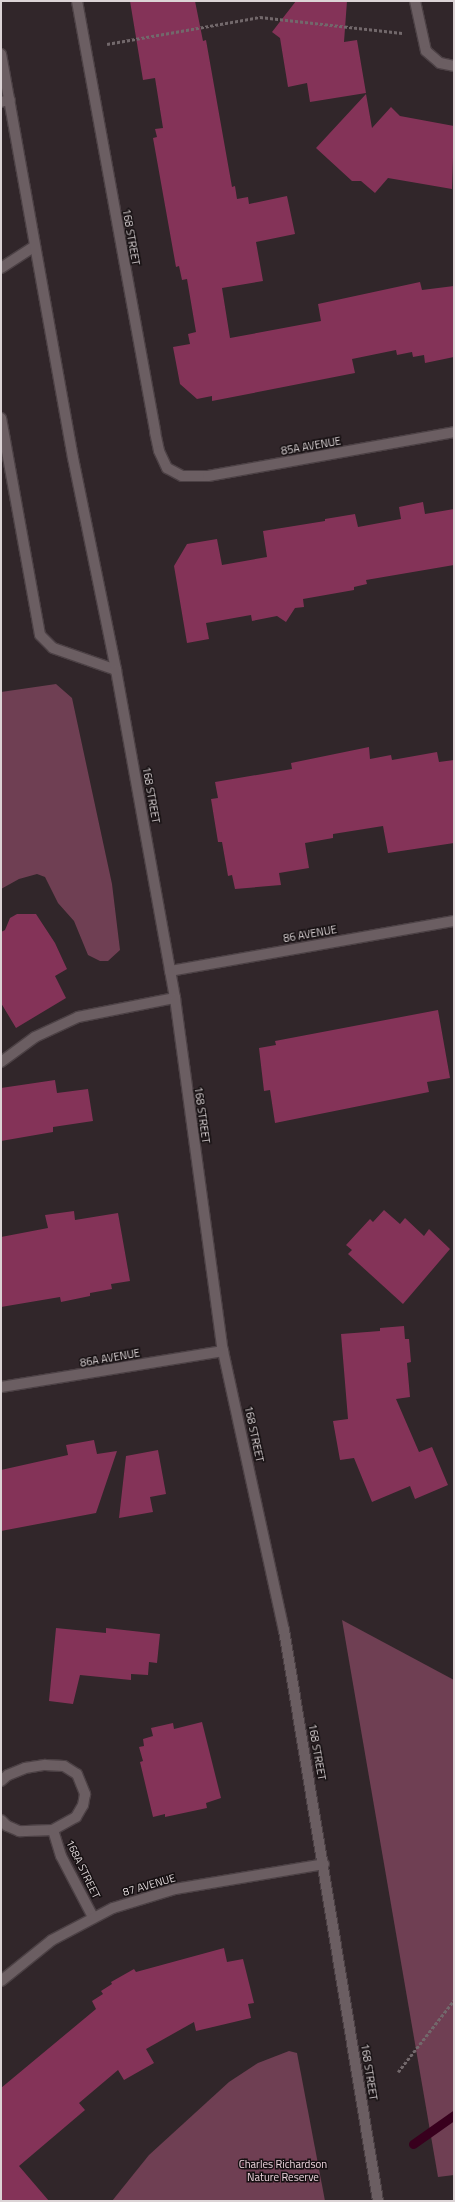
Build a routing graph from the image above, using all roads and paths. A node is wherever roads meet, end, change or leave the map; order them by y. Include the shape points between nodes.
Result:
1 (77, 1) edge
2 (415, 1) edge
3 (402, 33) dead end
4 (106, 44) dead end
5 (1, 54) edge
6 (454, 66) edge
7 (5, 101) edge
8 (35, 246) junction
9 (1, 268) edge
10 (1, 418) edge
11 (454, 432) edge
12 (172, 472) joint
13 (116, 670) junction
14 (454, 921) edge
15 (170, 971) junction
16 (175, 998) junction
17 (1, 1062) edge
18 (223, 1351) junction
19 (1, 1387) edge
20 (1, 1781) edge
21 (1, 1820) edge
22 (53, 1830) junction
23 (324, 1864) junction
24 (93, 1917) junction
25 (1, 1981) edge
26 (454, 2000) edge
27 (398, 2072) dead end
28 (378, 2201) edge

1 - 12 street, 168 STREET via 156,438 162,457
2 - 6 street via 426,51 440,63
3 - 4 path via 260,17
5 - 7 street, 168 STREET
7 - 8 street, 168 STREET
8 - 9 street
8 - 13 street, 168 STREET via 74,465
10 - 13 street via 40,635 53,648
11 - 12 street, 85A AVENUE via 208,476 186,477
13 - 15 street, 168 STREET
14 - 15 street, 86 AVENUE
15 - 16 street, 168 STREET
16 - 17 street via 78,1017 35,1037
16 - 18 street, 168 STREET
18 - 19 street, 86A AVENUE
18 - 23 street, 168 STREET via 284,1630
20 - 22 street, 168A STREET via 16,1770 35,1766 59,1765 73,1771 85,1789 83,1805 73,1820
21 - 22 street, 168A STREET via 19,1831
22 - 24 street, 168A STREET via 61,1856
23 - 24 street, 87 AVENUE via 175,1889 113,1908
23 - 28 street, 168 STREET
24 - 25 street, 87 AVENUE via 36,1951
26 - 27 path

